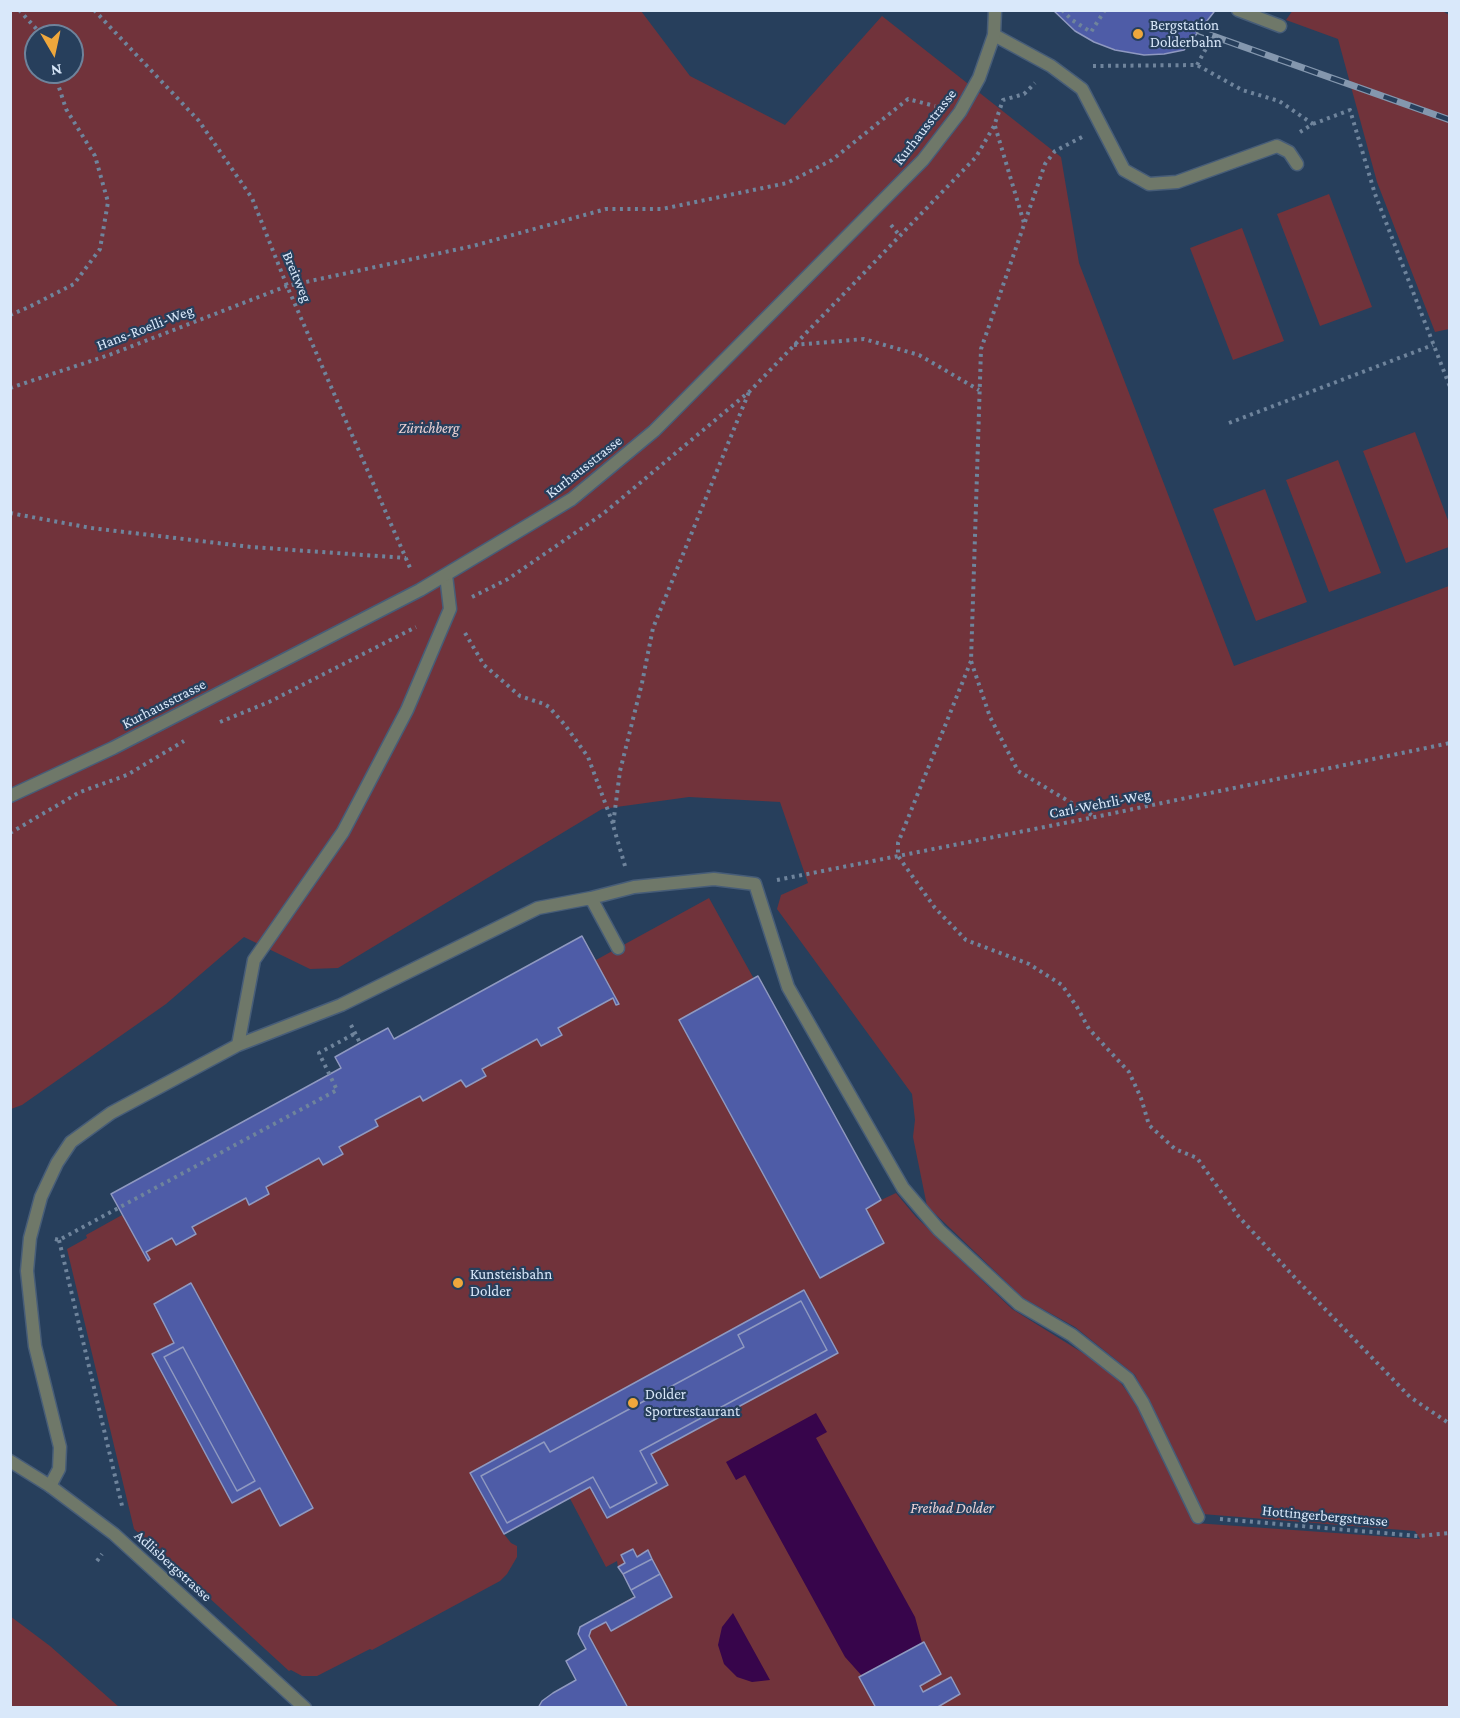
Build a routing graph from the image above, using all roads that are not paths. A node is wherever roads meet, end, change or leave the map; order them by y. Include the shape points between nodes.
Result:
1 (995, 10) edge
2 (1238, 10) edge
3 (1280, 26) dead end
4 (994, 34) junction
5 (1297, 164) dead end
6 (446, 575) junction
7 (10, 796) edge
8 (591, 898) junction
9 (618, 948) dead end
10 (238, 1045) junction
11 (10, 1461) edge
12 (50, 1486) junction
13 (1198, 1517) road end
14 (305, 1707) edge

1 - 4 street, Kurhausstrasse
2 - 3 street
4 - 5 street via 1051,66 1082,89 1124,170 1149,184 1178,182 1277,146 1289,152
4 - 6 street, Kurhausstrasse via 979,78 960,112 923,160 654,431 572,499
6 - 7 street, Kurhausstrasse via 113,748
6 - 10 street via 450,609 407,710 343,832 255,960
8 - 9 street
8 - 10 street via 538,908 341,1005
8 - 13 street via 634,887 714,879 755,884 788,987 903,1188 939,1230 1019,1304 1072,1335 1128,1379
10 - 12 street via 111,1113 71,1142 41,1197 30,1238 27,1271 35,1346 60,1447 59,1468
11 - 12 street, Adlisbergstrasse
12 - 14 street, Adlisbergstrasse via 114,1534

